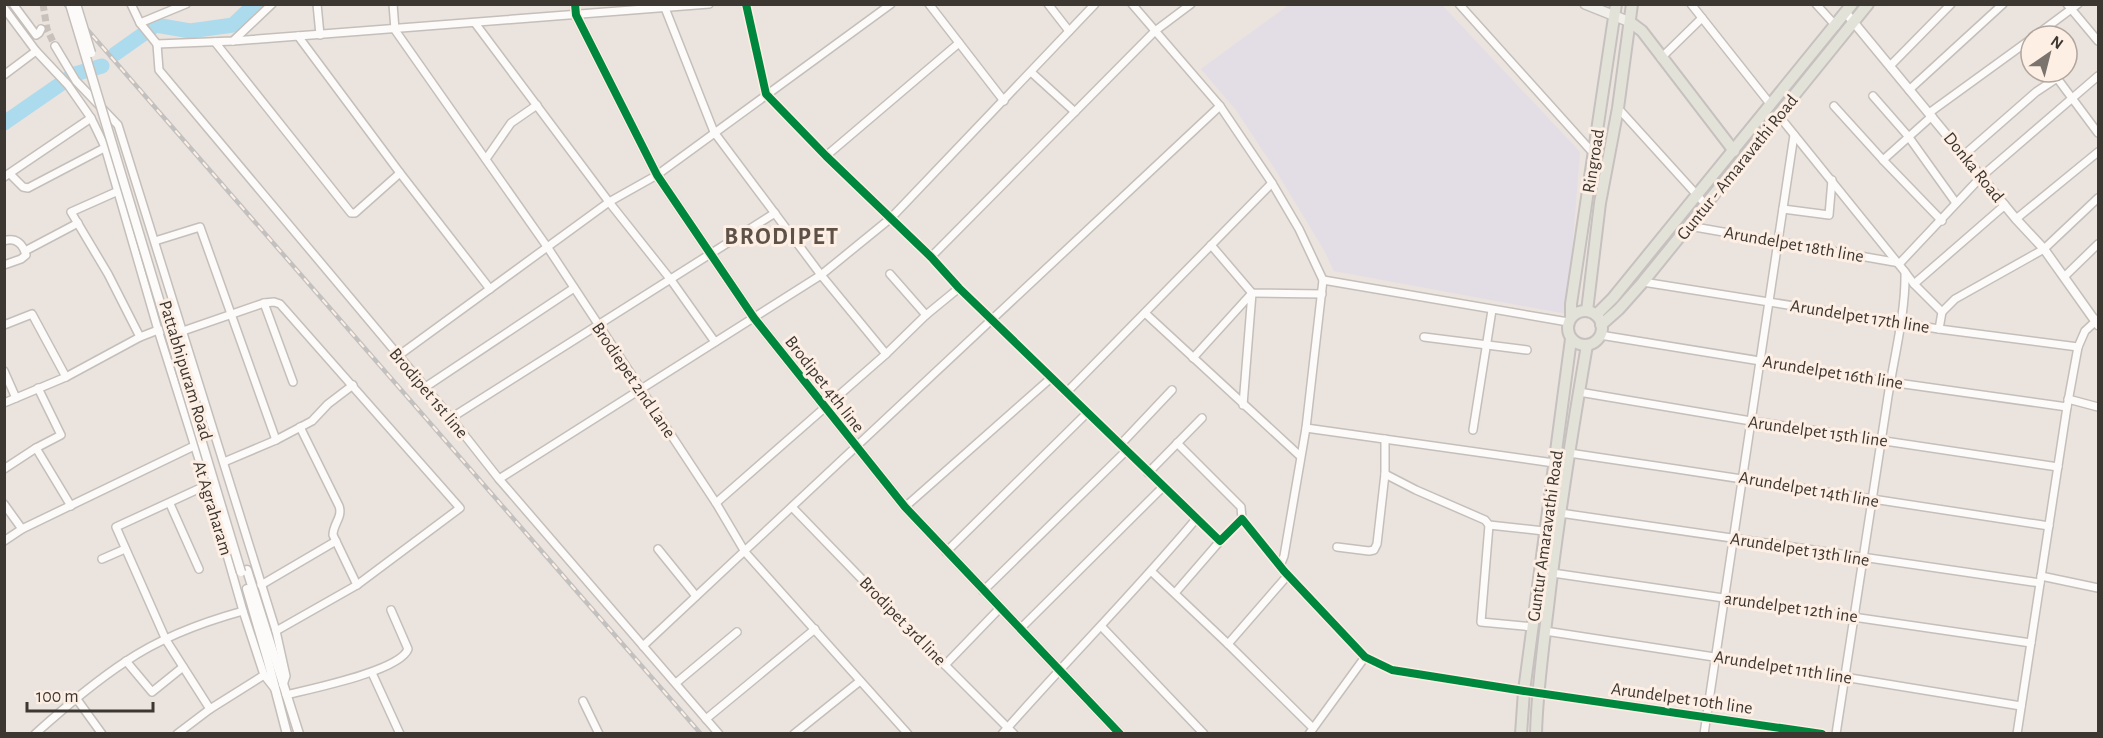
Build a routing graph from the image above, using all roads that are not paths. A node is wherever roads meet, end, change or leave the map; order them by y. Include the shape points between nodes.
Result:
1 (13, 4) edge
2 (70, 4) edge
3 (76, 4) edge
4 (131, 4) edge
5 (186, 4) edge
6 (272, 4) edge
7 (317, 4) edge
8 (393, 4) edge
9 (575, 4) edge
10 (709, 4) edge
11 (746, 4) edge
12 (891, 4) edge
13 (929, 4) edge
14 (1048, 4) edge
15 (1095, 4) edge
16 (1132, 4) edge
17 (1191, 4) edge
18 (1459, 4) edge
19 (1585, 4) edge
20 (1632, 4) edge
21 (1691, 4) edge
22 (1816, 4) edge
23 (1868, 4) edge
24 (1951, 4) edge
25 (2003, 4) edge
26 (2078, 4) edge
27 (2069, 7) edge
28 (665, 8) junction
29 (1849, 9) edge
30 (1616, 10) edge
31 (6, 13) edge
32 (576, 15) junction
33 (1702, 18) junction
34 (1630, 22) junction
35 (1854, 22) junction
36 (475, 23) junction
37 (2049, 24) edge
38 (142, 26) junction
39 (1836, 26) junction
40 (41, 29) dead end
41 (395, 30) junction
42 (1069, 31) junction
43 (1155, 31) junction
44 (320, 35) junction
45 (298, 36) junction
46 (233, 41) junction
47 (2098, 41) edge
48 (215, 42) junction
49 (959, 43) junction
50 (157, 44) junction
51 (56, 46) tunnel mouth
52 (2019, 48) edge
53 (36, 51) junction
54 (1661, 58) junction
55 (1890, 66) junction
56 (1031, 72) junction
57 (4, 75) edge
58 (2098, 76) edge
59 (1909, 90) junction
60 (766, 94) junction
61 (1873, 96) dead end
62 (2073, 98) junction
63 (1004, 101) junction
64 (537, 105) junction
65 (1771, 105) junction
66 (1220, 106) junction
67 (1834, 106) dead end
68 (1618, 108) junction
69 (1075, 112) junction
70 (1930, 114) junction
71 (1779, 116) junction
72 (91, 118) junction
73 (714, 132) junction
74 (2098, 133) edge
75 (1794, 135) junction
76 (1908, 136) junction
77 (123, 140) junction
78 (105, 147) junction
79 (1734, 151) junction
80 (2098, 152) edge
81 (1594, 154) junction
82 (1964, 155) junction
83 (826, 156) junction
84 (486, 159) junction
85 (1883, 160) junction
86 (400, 173) junction
87 (7, 175) edge
88 (657, 175) junction
89 (1982, 176) junction
90 (1832, 180) junction
91 (1272, 183) junction
92 (117, 192) junction
93 (1696, 196) junction
94 (2098, 198) edge
95 (609, 202) junction
96 (1956, 203) junction
97 (1706, 205) junction
98 (2005, 205) junction
99 (1783, 209) junction
100 (775, 213) junction
101 (891, 218) junction
102 (2016, 219) junction
103 (1941, 220) junction
104 (78, 223) junction
105 (1689, 226) junction
106 (4, 241) edge
107 (155, 241) junction
108 (1778, 242) junction
109 (2098, 244) edge
110 (1212, 245) junction
111 (548, 248) junction
112 (2044, 249) junction
113 (25, 250) junction
114 (711, 254) junction
115 (931, 257) junction
116 (1900, 263) junction
117 (4, 265) edge
118 (1905, 272) junction
119 (891, 274) dead end
120 (821, 275) junction
121 (2064, 277) junction
122 (671, 280) junction
123 (1323, 280) junction
124 (1643, 282) junction
125 (1914, 284) junction
126 (574, 288) junction
127 (959, 288) junction
128 (489, 290) junction
129 (1252, 293) junction
130 (1322, 294) junction
131 (1770, 301) junction
132 (264, 303) junction
133 (1492, 310) junction
134 (1942, 312) junction
135 (1145, 314) junction
136 (232, 315) junction
137 (926, 315) junction
138 (754, 318) junction
139 (992, 320) junction
140 (1570, 320) junction
141 (1596, 322) junction
142 (2098, 322) edge
143 (1900, 323) junction
144 (4, 325) edge
145 (597, 326) junction
146 (1939, 329) junction
147 (158, 330) junction
148 (183, 331) junction
149 (140, 337) junction
150 (1424, 337) dead end
151 (1571, 339) junction
152 (715, 342) junction
153 (1486, 344) junction
154 (1587, 345) junction
155 (2078, 347) junction
156 (1527, 350) dead end
157 (885, 354) junction
158 (399, 356) junction
159 (1193, 358) junction
160 (1761, 361) junction
161 (4, 371) edge
162 (66, 377) junction
163 (1051, 378) junction
164 (293, 382) dead end
165 (1890, 382) junction
166 (353, 386) junction
167 (38, 388) junction
168 (424, 388) junction
169 (640, 388) junction
170 (1172, 390) dead end
171 (1066, 393) junction
172 (1579, 393) junction
173 (16, 398) junction
174 (4, 403) edge
175 (2067, 403) junction
176 (1243, 405) junction
177 (2098, 407) edge
178 (825, 408) junction
179 (1087, 413) junction
180 (451, 418) junction
181 (1202, 418) dead end
182 (1751, 421) junction
183 (300, 427) junction
184 (1306, 428) junction
185 (1473, 430) dead end
186 (1385, 439) junction
187 (276, 440) junction
188 (1882, 440) junction
189 (1177, 443) junction
190 (1120, 444) junction
191 (195, 446) junction
192 (856, 447) junction
193 (36, 448) junction
194 (1127, 450) junction
195 (1569, 453) junction
196 (1300, 456) junction
197 (224, 462) junction
198 (1554, 464) junction
199 (2058, 467) junction
200 (4, 469) edge
201 (1148, 473) junction
202 (1385, 474) junction
203 (1743, 478) junction
204 (499, 479) junction
205 (207, 486) junction
206 (1163, 487) junction
207 (1874, 501) junction
208 (716, 503) junction
209 (4, 504) edge
210 (170, 504) junction
211 (70, 506) junction
212 (792, 507) junction
213 (905, 507) junction
214 (1560, 513) junction
215 (1196, 519) junction
216 (1242, 519) junction
217 (1489, 525) junction
218 (2049, 526) junction
219 (22, 529) junction
220 (1544, 531) junction
221 (1734, 539) junction
222 (336, 541) junction
223 (1220, 541) junction
224 (4, 542) edge
225 (1337, 547) dead end
226 (125, 549) junction
227 (658, 549) dead end
228 (745, 552) junction
229 (946, 552) junction
230 (1864, 558) junction
231 (102, 559) dead end
232 (1280, 566) junction
233 (199, 569) dead end
234 (244, 571) junction
235 (1539, 571) junction
236 (1552, 571) junction
237 (1152, 572) junction
238 (1288, 575) junction
239 (2040, 579) junction
240 (261, 585) junction
241 (357, 585) junction
242 (2098, 588) edge
243 (983, 591) junction
244 (1175, 593) junction
245 (696, 596) junction
246 (1725, 597) junction
247 (1000, 608) junction
248 (391, 610) dead end
249 (243, 611) junction
250 (1856, 616) junction
251 (1102, 627) junction
252 (1533, 627) junction
253 (814, 629) junction
254 (1020, 629) junction
255 (1545, 631) junction
256 (276, 632) junction
257 (737, 632) dead end
258 (166, 640) junction
259 (2031, 643) junction
260 (1228, 644) junction
261 (643, 646) junction
262 (1365, 657) junction
263 (1716, 657) junction
264 (126, 661) junction
265 (945, 665) junction
266 (183, 667) junction
267 (1059, 669) junction
268 (372, 673) junction
269 (264, 675) junction
270 (1845, 676) junction
271 (860, 681) junction
272 (675, 683) junction
273 (279, 687) junction
274 (1524, 691) junction
275 (1537, 693) junction
276 (286, 695) junction
277 (76, 698) junction
278 (583, 701) dead end
279 (2021, 706) junction
280 (210, 709) junction
281 (1707, 716) junction
282 (706, 719) junction
283 (1008, 727) junction
284 (1311, 731) edge
285 (35, 734) edge
286 (102, 734) edge
287 (177, 734) edge
288 (287, 734) edge
289 (299, 734) edge
290 (400, 734) edge
291 (599, 734) edge
292 (719, 734) edge
293 (794, 734) edge
294 (908, 734) edge
295 (1002, 734) edge
296 (1014, 734) edge
297 (1120, 734) edge
298 (1204, 734) edge
299 (1521, 734) edge
300 (1536, 734) edge
301 (1704, 734) edge
302 (1822, 734) edge
303 (1836, 734) edge
304 (2017, 734) edge

1 - 40 street via 36,35
2 - 234 street, Pattabhipuram Road, bridge
3 - 234 street, Pattabhipuram Road, bridge
4 - 38 street
5 - 38 street
6 - 46 street
7 - 44 street
8 - 41 street
9 - 32 street, Brodipet 4th line
10 - 28 street
11 - 60 street
12 - 60 street
13 - 49 street
14 - 42 street
15 - 42 street
16 - 43 street
17 - 43 street
18 - 81 street
19 - 30 main road
20 - 34 main road, Ringroad
21 - 33 street
22 - 39 street
23 - 35 main road, Guntur - Amaravathi Road
24 - 55 street
25 - 59 street
26 - 27 street
27 - 37 street
27 - 47 street
28 - 32 street
28 - 73 street
29 - 35 street, Donka Road
29 - 39 main road, Guntur - Amaravathi Road
30 - 34 main road
30 - 81 main road, Ringroad
31 - 53 street
32 - 36 street
32 - 88 street, Brodipet 4th line
33 - 54 street
33 - 65 street
34 - 54 main road
34 - 68 main road, Ringroad
35 - 55 street, Donka Road
35 - 71 main road, Guntur - Amaravathi Road
36 - 41 street
36 - 64 street
38 - 50 street
39 - 65 main road, Guntur - Amaravathi Road
41 - 44 street
41 - 84 street, Brodiepet 2nd Lane
42 - 56 street
43 - 66 street
43 - 69 street
44 - 45 street
45 - 46 street
45 - 86 street
46 - 48 street
48 - 50 street
48 - 86 street via 351,213
49 - 63 street
49 - 83 street
50 - 158 street, Brodipet 1st line via 159,70
51 - 77 street via 76,81 118,125
52 - 70 street
53 - 57 street
53 - 72 street, At Agraharam via 68,85
54 - 79 main road
55 - 59 street, Donka Road
56 - 63 street
56 - 69 street
58 - 62 street
59 - 70 street, Donka Road
60 - 73 street
60 - 83 street
61 - 76 street
62 - 74 street
62 - 82 street via 2059,78 2052,80
62 - 89 street
63 - 101 street
64 - 84 street via 511,123
64 - 95 street
65 - 79 main road, Guntur - Amaravathi Road
66 - 91 street
66 - 139 street
67 - 85 street
68 - 93 street
68 - 141 main road, Ringroad via 1600,203
69 - 115 street
70 - 76 street
70 - 82 street, Donka Road
71 - 75 street
71 - 97 main road, Guntur - Amaravathi Road
72 - 78 street, At Agraharam
72 - 87 street
73 - 88 street
73 - 100 street
75 - 90 street
75 - 99 street
76 - 85 street
76 - 96 street
77 - 78 street
77 - 107 street
78 - 87 street via 28,188
78 - 92 street, At Agraharam
79 - 93 main road, Guntur - Amaravathi Road
80 - 102 street
81 - 140 main road, Ringroad
82 - 89 street, Donka Road
83 - 101 street
84 - 111 street, Brodiepet 2nd Lane
85 - 103 street
86 - 128 street
88 - 95 street
88 - 114 street, Brodipet 4th line
89 - 96 street
89 - 98 street, Donka Road
90 - 99 street via 1829,215
90 - 116 street
91 - 110 street
91 - 123 street
92 - 104 street via 71,212
92 - 147 street, At Agraharam
93 - 97 street
93 - 141 main road, Guntur - Amaravathi Road
94 - 112 street
95 - 111 street
95 - 122 street
96 - 103 street
97 - 105 main road, Guntur - Amaravathi Road
98 - 102 street, Donka Road
98 - 125 street
99 - 108 street
100 - 114 street
100 - 120 street
101 - 115 street
101 - 120 street
102 - 112 street, Donka Road
103 - 116 street
104 - 113 street
104 - 149 street
105 - 108 street, Arundelpet 18th line
105 - 124 main road, Guntur - Amaravathi Road
106 - 113 street via 15,239
107 - 136 street via 200,227
107 - 148 street
108 - 116 street, Arundelpet 18th line
108 - 131 street
109 - 121 street
110 - 129 street
110 - 135 street
111 - 126 street, Brodiepet 2nd Lane
111 - 128 street
112 - 121 street, Donka Road
112 - 134 street via 1955,299
113 - 117 street via 24,257
114 - 122 street
114 - 138 street, Brodipet 4th line
115 - 127 street
116 - 118 street
118 - 125 street
118 - 143 street via 1906,295
119 - 137 street
120 - 138 street
120 - 157 street
121 - 142 street, Donka Road
122 - 145 street
122 - 152 street
123 - 130 street
123 - 133 street
124 - 131 street, Arundelpet 17th line
124 - 141 main road, Guntur - Amaravathi Road via 1619,309
125 - 134 street
126 - 145 street, Brodiepet 2nd Lane
126 - 168 street
127 - 137 street
127 - 139 street
128 - 158 street
129 - 130 street
129 - 159 street
129 - 176 street
130 - 184 street
131 - 143 street, Arundelpet 17th line
131 - 160 street
132 - 136 street
132 - 164 street
132 - 166 street via 280,304
133 - 140 street
133 - 153 street
134 - 146 street
135 - 159 street
135 - 171 street
136 - 148 street
136 - 187 street
137 - 157 street
138 - 152 street
138 - 178 street, Brodipet 4th line
139 - 163 street
139 - 192 street
140 - 141 main road via 1576,313
140 - 151 main road
141 - 154 main road via 1593,343
141 - 160 street, Arundelpet 16th line
142 - 155 street via 2085,331
143 - 146 street, Arundelpet 17th line
143 - 165 street
144 - 162 street via 32,314
145 - 169 street, Brodiepet 2nd Lane
145 - 180 street
146 - 155 street, Arundelpet 17th line
147 - 148 street
147 - 149 street
147 - 191 street, At Agraharam
148 - 197 street
149 - 162 street
150 - 153 street
151 - 154 main road
151 - 198 main road, Guntur Amaravathi Road
152 - 169 street
153 - 156 street
153 - 185 street
154 - 172 main road
155 - 175 street
157 - 178 street
158 - 168 street, Brodipet 1st line
159 - 176 street
160 - 165 street, Arundelpet 16th line
160 - 182 street
161 - 173 street
162 - 167 street
163 - 171 street
163 - 213 street
165 - 175 street, Arundelpet 16th line
165 - 188 street
166 - 183 street
166 - 241 street via 460,508
167 - 173 street
167 - 193 street via 61,435
168 - 180 street, Brodipet 1st line
169 - 204 street
169 - 208 street, Brodiepet 2nd Lane
170 - 190 street
171 - 179 street
172 - 182 street, Arundelpet 15th line
172 - 195 main road
173 - 174 street
175 - 177 street, Arundelpet 16th line
175 - 199 street
176 - 196 street
178 - 192 street, Brodipet 4th line
178 - 208 street
179 - 190 street
179 - 229 street
180 - 204 street, Brodipet 1st line
181 - 189 street
182 - 188 street, Arundelpet 15th line
182 - 203 street
183 - 187 street
183 - 222 street via 340,511 333,529
184 - 186 street
184 - 196 street
186 - 198 street
186 - 202 street
187 - 197 street
188 - 199 street, Arundelpet 15th line
188 - 207 street
189 - 201 street
189 - 216 street via 1241,507
190 - 194 street
191 - 205 street, At Agraharam
191 - 211 street
192 - 212 street
192 - 213 street, Brodipet 4th line
193 - 200 street
193 - 211 street
194 - 201 street
194 - 243 street
195 - 203 street, Arundelpet 14th line
195 - 214 main road
196 - 232 street
197 - 240 street
198 - 220 main road, Guntur Amaravathi Road
199 - 218 street
201 - 206 street
202 - 217 street
202 - 225 street via 1374,550
203 - 207 street, Arundelpet 14th line
203 - 221 street
204 - 261 street, Brodipet 1st line
205 - 210 street
205 - 249 street, At Agraharam
206 - 215 street
206 - 254 street
207 - 218 street, Arundelpet 14th line
207 - 230 street
208 - 228 street, Brodiepet 2nd Lane
209 - 219 street
210 - 226 street via 116,527
210 - 233 street
211 - 219 street
212 - 228 street
212 - 265 street, Brodipet 3rd line
213 - 229 street, Brodipet 4th line
214 - 221 street, Arundelpet 13th line
214 - 236 main road
215 - 223 street
215 - 237 street
216 - 223 street
216 - 232 street
217 - 220 street
217 - 252 street via 1481,622
218 - 239 street
219 - 224 street
220 - 235 main road, Guntur Amaravathi Road
221 - 230 street, Arundelpet 13th line
221 - 246 street
222 - 240 street
222 - 241 street
223 - 244 street
226 - 231 street
226 - 258 street
227 - 245 street
228 - 245 street
228 - 253 street, Brodiepet 2nd Lane
229 - 243 street, Brodipet 4th line
230 - 239 street, Arundelpet 13th line
230 - 250 street
232 - 238 street
234 - 273 street, Pattabhipuram Road
235 - 236 street, arundelpet 12th ine
235 - 252 main road, Guntur Amaravathi Road
236 - 246 street, arundelpet 12th ine
236 - 255 main road
237 - 244 street
237 - 251 street
238 - 260 street
238 - 262 street
239 - 242 street, Arundelpet 13th line
239 - 259 street
240 - 256 street
241 - 256 street
243 - 247 street, Brodipet 4th line
244 - 260 street
245 - 261 street
246 - 250 street, arundelpet 12th ine
246 - 263 street
247 - 254 street, Brodipet 4th line
247 - 265 street
248 - 268 street via 407,653
249 - 258 street
249 - 269 street, At Agraharam
250 - 259 street, arundelpet 12th ine
250 - 270 street
251 - 267 street
251 - 298 street
252 - 274 main road, Guntur Amaravathi Road
253 - 271 street, Brodiepet 2nd Lane
253 - 282 street
254 - 267 street, Brodipet 4th line
255 - 263 street, Arundelpet 11th line
255 - 275 main road
256 - 273 street via 286,676
257 - 272 street
258 - 264 street
258 - 266 street
259 - 279 street
260 - 284 street
261 - 272 street, Brodipet 1st line
262 - 274 street, Arundelpet 10th line via 1392,670
262 - 284 street
263 - 270 street, Arundelpet 11th line
263 - 281 street
264 - 266 street via 152,692
264 - 277 street
265 - 283 street, Brodipet 3rd line
266 - 280 street
267 - 283 street
267 - 297 street, Brodipet 4th line
268 - 276 street
268 - 290 street
269 - 273 street, At Agraharam
269 - 280 street
270 - 279 street, Arundelpet 11th line
270 - 303 street
271 - 293 street
271 - 294 street, Brodiepet 2nd Lane
272 - 282 street, Brodipet 1st line
273 - 276 street, Pattabhipuram Road
273 - 288 street, Pattabhipuram Road
274 - 275 street, Arundelpet 10th line
274 - 299 main road, Guntur Amaravathi Road
275 - 281 street, Arundelpet 10th line
275 - 300 main road
276 - 289 street, Pattabhipuram Road
277 - 285 street
277 - 286 street
278 - 291 street
279 - 304 street
280 - 287 street
281 - 301 street
281 - 302 street, Arundelpet 10th line
282 - 292 street, Brodipet 1st line
283 - 295 street
283 - 296 street, Brodipet 3rd line

